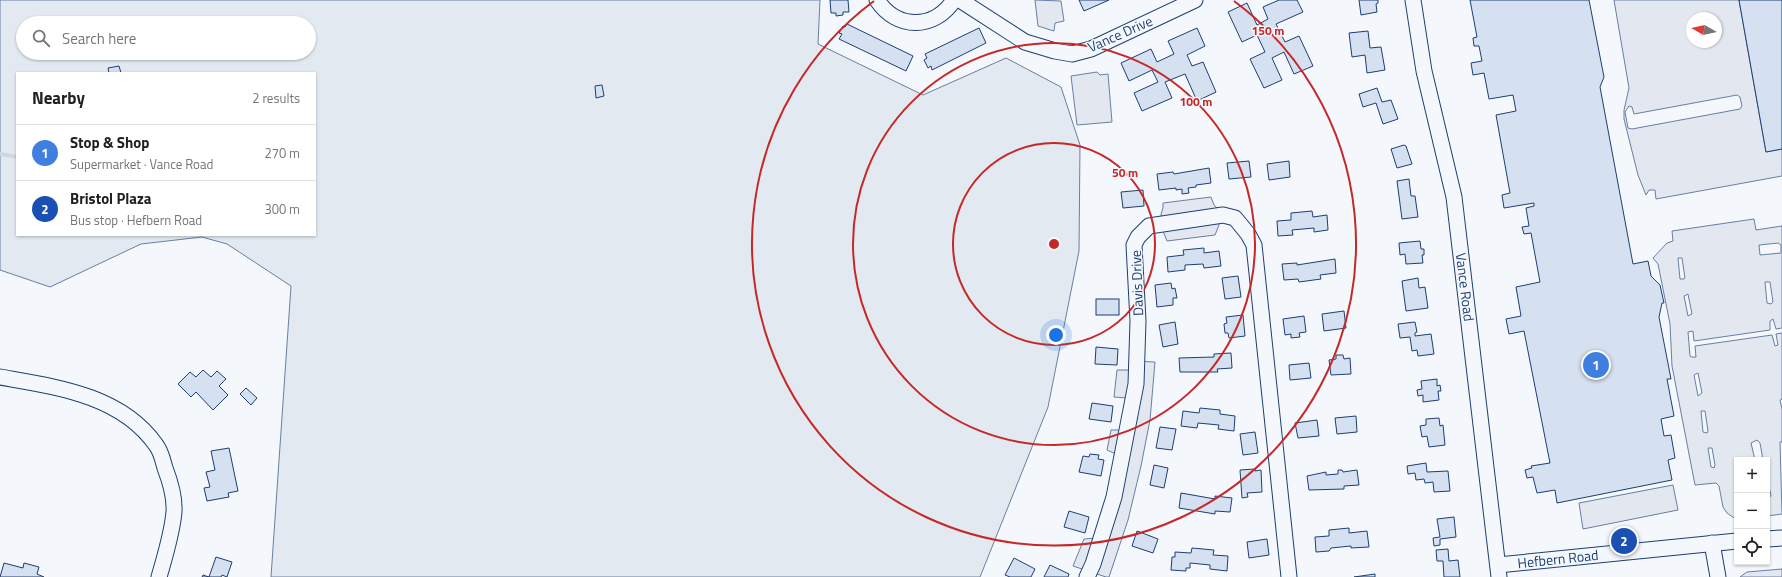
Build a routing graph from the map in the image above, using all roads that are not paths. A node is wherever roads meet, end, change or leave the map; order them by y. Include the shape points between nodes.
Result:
1 (877, 0) edge
2 (954, 0) edge
3 (960, 0) edge
4 (1195, 0) edge
5 (1413, 0) edge
6 (0, 377) edge
7 (1782, 538) edge
8 (1770, 539) edge
9 (1734, 541) edge
10 (1712, 542) junction
11 (1498, 571) edge
12 (159, 577) edge
13 (1087, 577) edge
14 (1289, 577) edge
15 (1718, 577) edge

1 - 2 street via 886,12 898,20 912,23 926,22 938,17
3 - 4 street, Vance Drive via 1025,42 1072,54 1091,49
5 - 11 street, Vance Road via 1424,71 1454,197
6 - 12 street via 65,389 114,407 142,428 157,446 171,482 174,511
7 - 8 street
9 - 10 street, Hefbern Road
10 - 11 street, Hefbern Road
10 - 15 street
13 - 14 street, Davis Drive via 1114,497 1136,384 1138,321 1134,245 1149,226 1223,214 1235,218 1254,245

